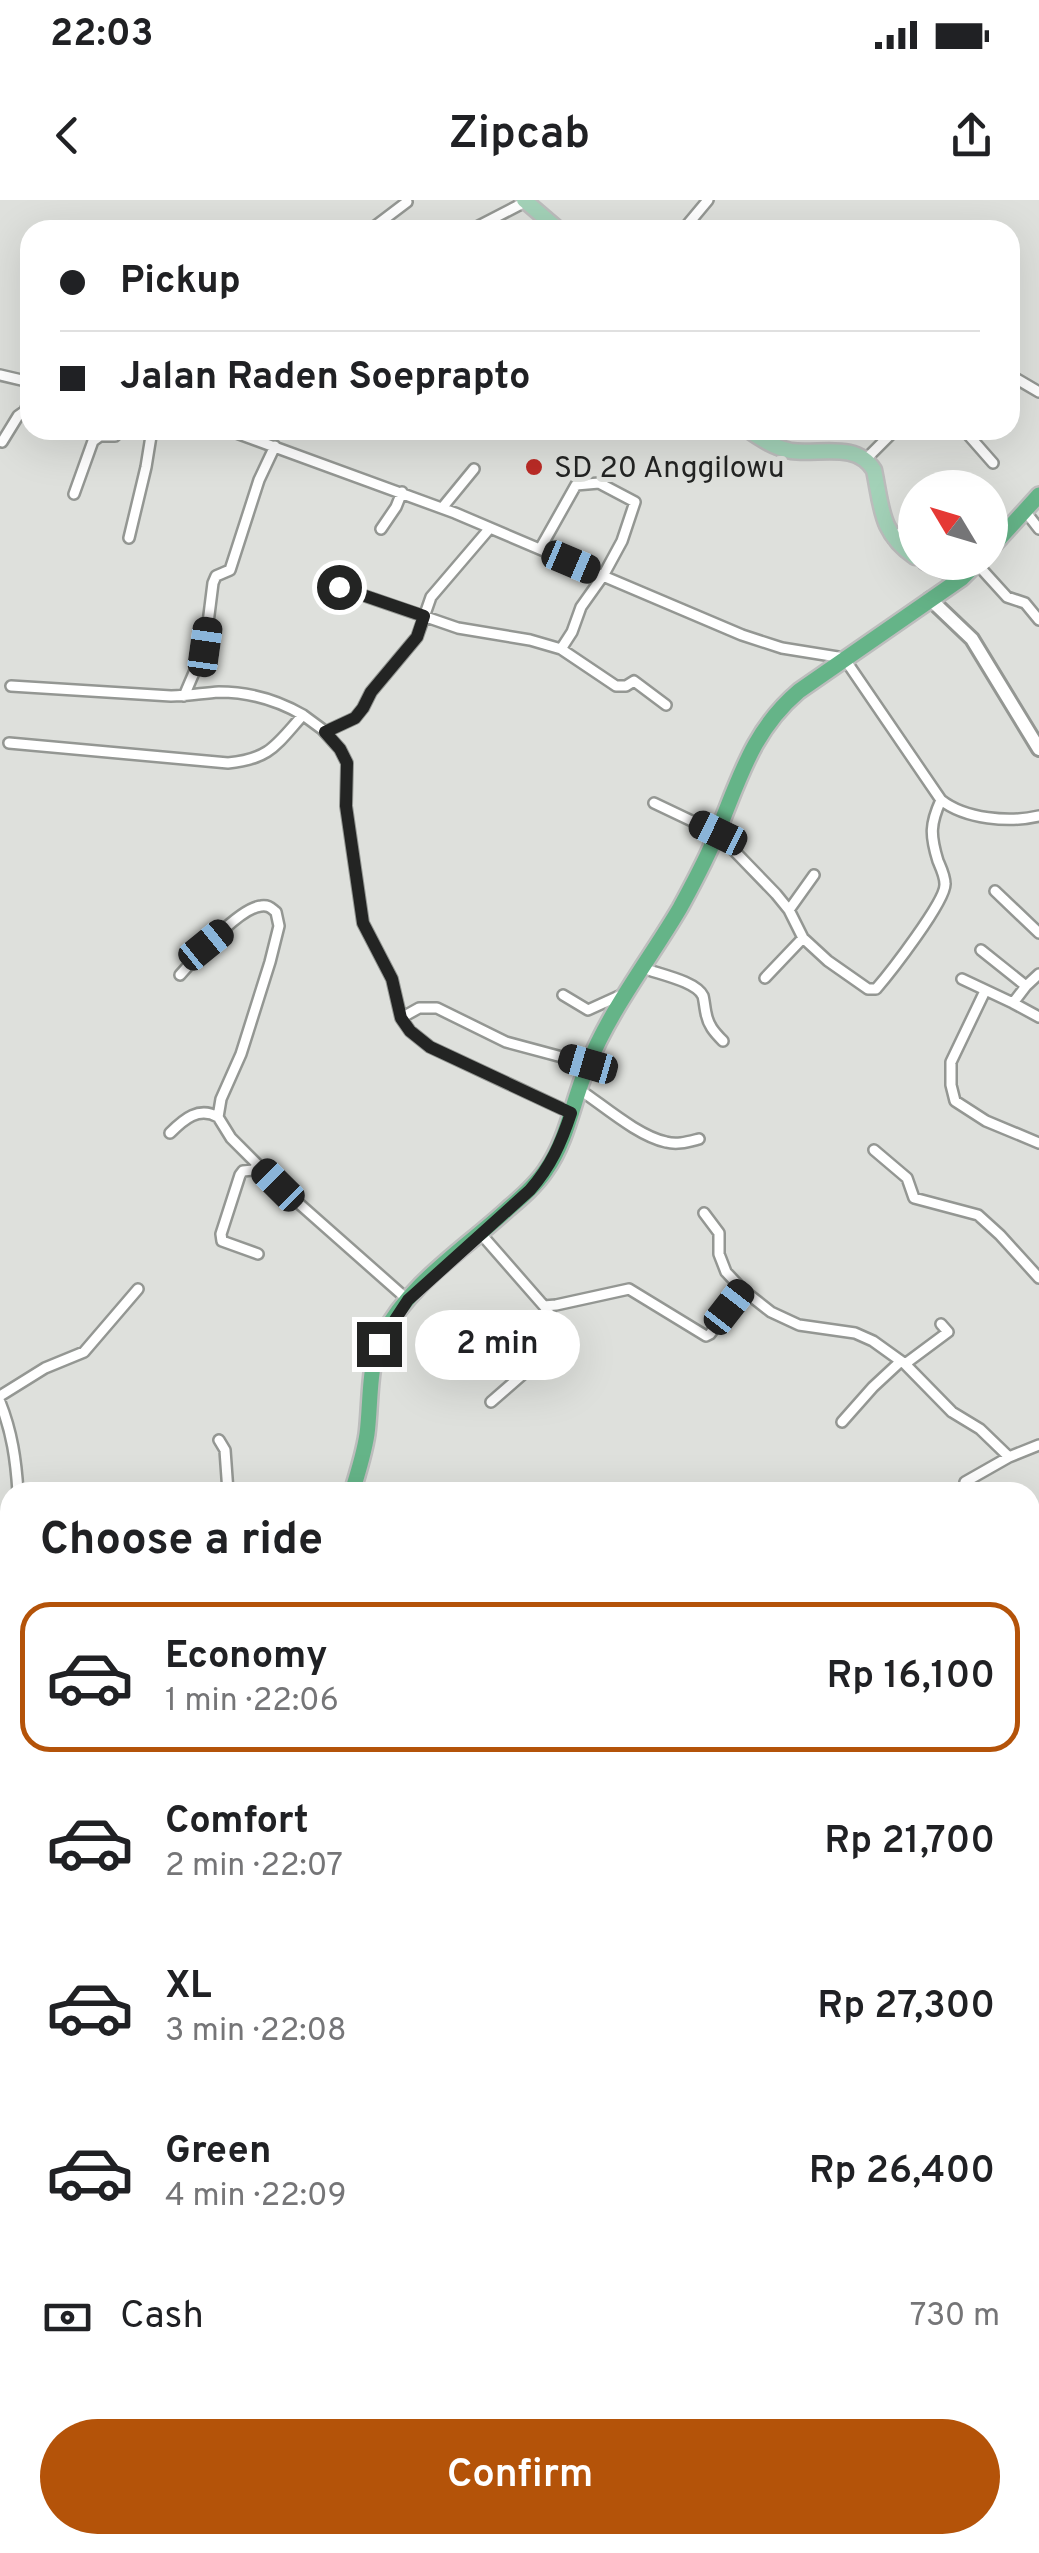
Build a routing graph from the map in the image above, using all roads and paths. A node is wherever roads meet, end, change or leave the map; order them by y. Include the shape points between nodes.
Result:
1 (708, 200) edge
2 (524, 201) edge
3 (407, 202) dead end
4 (386, 219) edge
5 (489, 220) edge
6 (547, 220) edge
7 (691, 220) edge
8 (20, 415) edge
9 (95, 440) edge
10 (150, 440) edge
11 (257, 440) edge
12 (764, 440) edge
13 (884, 440) edge
14 (973, 440) edge
15 (2, 442) edge
16 (275, 446) junction
17 (865, 460) junction
18 (993, 464) dead end
19 (474, 469) dead end
20 (402, 492) junction
21 (74, 494) dead end
22 (1039, 495) edge
23 (442, 508) junction
24 (1025, 511) junction
25 (490, 528) junction
26 (1039, 528) edge
27 (381, 529) dead end
28 (1008, 529) edge
29 (898, 534) edge
30 (129, 538) dead end
31 (892, 538) junction
32 (898, 543) edge
33 (540, 549) junction
34 (603, 576) junction
35 (959, 580) edge
36 (991, 580) edge
37 (339, 587) dead end
38 (930, 600) junction
39 (424, 616) junction
40 (1039, 620) edge
41 (561, 649) junction
42 (844, 658) junction
43 (11, 686) dead end
44 (184, 696) junction
45 (666, 705) dead end
46 (303, 716) junction
47 (325, 732) junction
48 (8, 743) dead end
49 (1039, 750) edge
50 (941, 800) junction
51 (654, 803) dead end
52 (1039, 816) edge
53 (718, 833) junction
54 (814, 875) dead end
55 (995, 891) dead end
56 (789, 910) junction
57 (1039, 933) edge
58 (803, 938) junction
59 (981, 950) dead end
60 (643, 968) junction
61 (1039, 974) edge
62 (180, 976) dead end
63 (766, 978) dead end
64 (962, 980) dead end
65 (1026, 986) junction
66 (985, 991) junction
67 (628, 992) junction
68 (563, 995) dead end
69 (1013, 1003) junction
70 (401, 1018) junction
71 (1039, 1018) edge
72 (723, 1041) dead end
73 (588, 1064) junction
74 (580, 1090) junction
75 (571, 1113) junction
76 (218, 1117) junction
77 (170, 1132) dead end
78 (699, 1140) dead end
79 (1039, 1144) edge
80 (874, 1150) dead end
81 (258, 1165) junction
82 (704, 1213) dead end
83 (482, 1234) junction
84 (258, 1254) dead end
85 (1039, 1278) edge
86 (138, 1289) dead end
87 (743, 1290) junction
88 (408, 1300) junction
89 (544, 1306) junction
90 (941, 1324) dead end
91 (903, 1363) junction
92 (0, 1399) edge
93 (491, 1402) dead end
94 (842, 1422) dead end
95 (219, 1440) dead end
96 (1039, 1445) edge
97 (1009, 1457) junction
98 (17, 1482) edge
99 (228, 1482) edge
100 (355, 1482) edge
101 (965, 1482) dead end

1 - 7 street
2 - 5 street
2 - 6 main road
3 - 4 street
8 - 15 street
9 - 21 street
10 - 30 street
11 - 16 street
12 - 17 main road via 786,450 848,452
13 - 17 street
14 - 18 street
16 - 20 street
16 - 44 street via 230,570 213,583 205,647
17 - 31 main road via 874,470
19 - 23 street
20 - 23 street
20 - 27 street
22 - 24 highway
23 - 25 street
24 - 26 street
24 - 28 highway
25 - 33 street
25 - 39 street via 431,598
29 - 31 street
31 - 32 main road
33 - 34 street
33 - 34 street via 576,485 598,484 634,502
34 - 41 street
34 - 42 street via 762,642
35 - 38 highway
36 - 40 street
37 - 39 street
38 - 42 highway
38 - 49 street via 972,639
39 - 41 street
39 - 47 street via 417,637 355,718
41 - 45 street via 616,686 634,682
42 - 50 street
42 - 53 highway via 778,708 748,756
43 - 44 street
44 - 46 street via 251,695
46 - 47 street
46 - 48 street via 273,749 228,763
47 - 70 street via 347,763 346,806 363,923 392,979
50 - 52 street via 965,813
50 - 58 street via 932,831 946,885 876,989
51 - 53 street
53 - 56 street
53 - 60 highway
54 - 56 street
55 - 57 street
56 - 58 street
58 - 63 street
59 - 65 street
60 - 67 highway
60 - 72 street via 700,991 710,1027
61 - 65 street
62 - 76 street via 253,908 276,912 270,962
64 - 66 street
65 - 69 street
66 - 69 street
66 - 79 street via 951,1062 955,1101
67 - 68 street via 588,1010
67 - 73 highway
69 - 71 street
70 - 73 street via 430,1006 506,1042
70 - 75 street via 430,1047
73 - 74 highway
74 - 75 highway
74 - 78 street via 662,1142
75 - 83 highway via 546,1171
76 - 77 street via 198,1113
76 - 81 street
80 - 85 street via 910,1182 914,1198 978,1215
81 - 84 street via 240,1175 221,1234 222,1242
81 - 88 street
82 - 87 street via 720,1232 726,1272
83 - 88 highway
83 - 89 street
86 - 92 street via 84,1352 45,1368
87 - 89 street via 706,1336 629,1288
87 - 91 street via 784,1319 862,1335
88 - 100 highway via 379,1344
89 - 93 street via 562,1340
90 - 91 street via 948,1332
91 - 94 street
91 - 97 street
92 - 98 street via 12,1431
95 - 99 street
96 - 97 street
97 - 101 street

